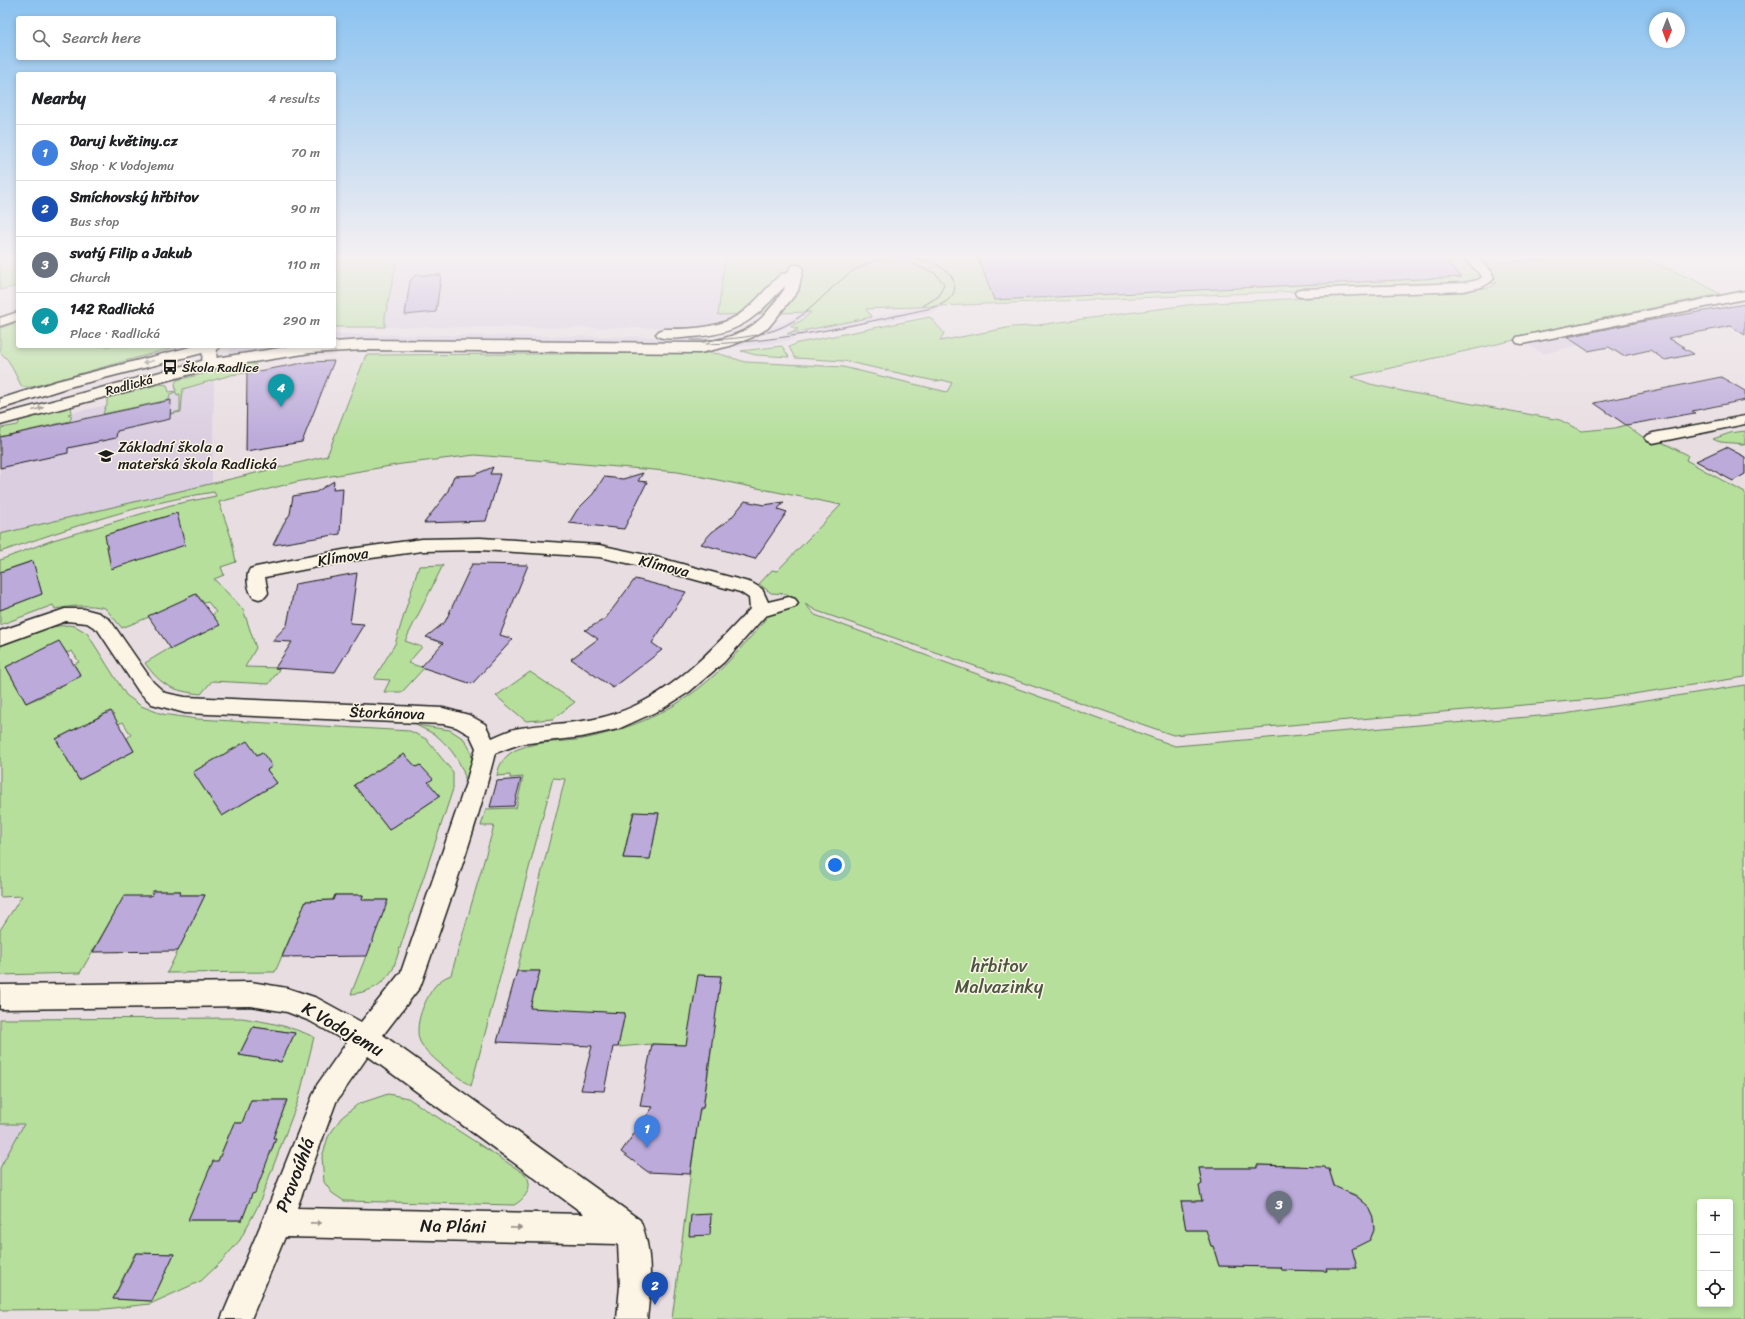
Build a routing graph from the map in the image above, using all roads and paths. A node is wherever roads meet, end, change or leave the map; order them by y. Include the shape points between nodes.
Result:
1 (10, 319) edge
2 (743, 319) edge
3 (769, 319) edge
4 (1628, 319) edge
5 (0, 322) edge
6 (349, 331) dead end
7 (1522, 340) dead end
8 (336, 347) edge
9 (203, 348) edge
10 (211, 348) edge
11 (310, 348) edge
12 (209, 364) junction
13 (0, 404) edge
14 (0, 420) edge
15 (1745, 420) edge
16 (1653, 438) dead end
17 (259, 593) dead end
18 (789, 603) dead end
19 (759, 611) junction
20 (0, 638) edge
21 (486, 748) junction
22 (0, 997) edge
23 (365, 1038) junction
24 (277, 1222) junction
25 (630, 1230) junction
26 (236, 1319) edge
27 (632, 1319) edge

1 - 5 street
2 - 6 main road, Radlická via 730,326 696,332 642,334
3 - 8 main road, Radlická via 741,337 706,347
4 - 7 street
9 -> 13 main road, Radlická via 62,384
10 - 12 street
11 - 12 main road, Radlická
14 -> 12 main road, Radlická
15 - 16 street
17 - 19 street, Klímova via 256,573 343,556 422,545 544,546 599,551 746,587 756,593 760,602
18 - 19 street
19 - 21 street via 717,656 682,687 655,704 618,721 582,729 518,736
20 - 21 street, Štorkánova via 65,615 84,614 104,625 146,687 159,699 185,706 443,716 462,721 478,730
21 - 23 street via 453,858 411,979
22 - 23 street, K Vodojemu via 251,994 287,1000 317,1011
23 - 24 street, Pravoúhlá via 326,1094
23 - 25 street, K Vodojemu
24 -> 25 street, Na Pláni
24 - 26 street, Pravoúhlá
25 - 27 street via 634,1254

